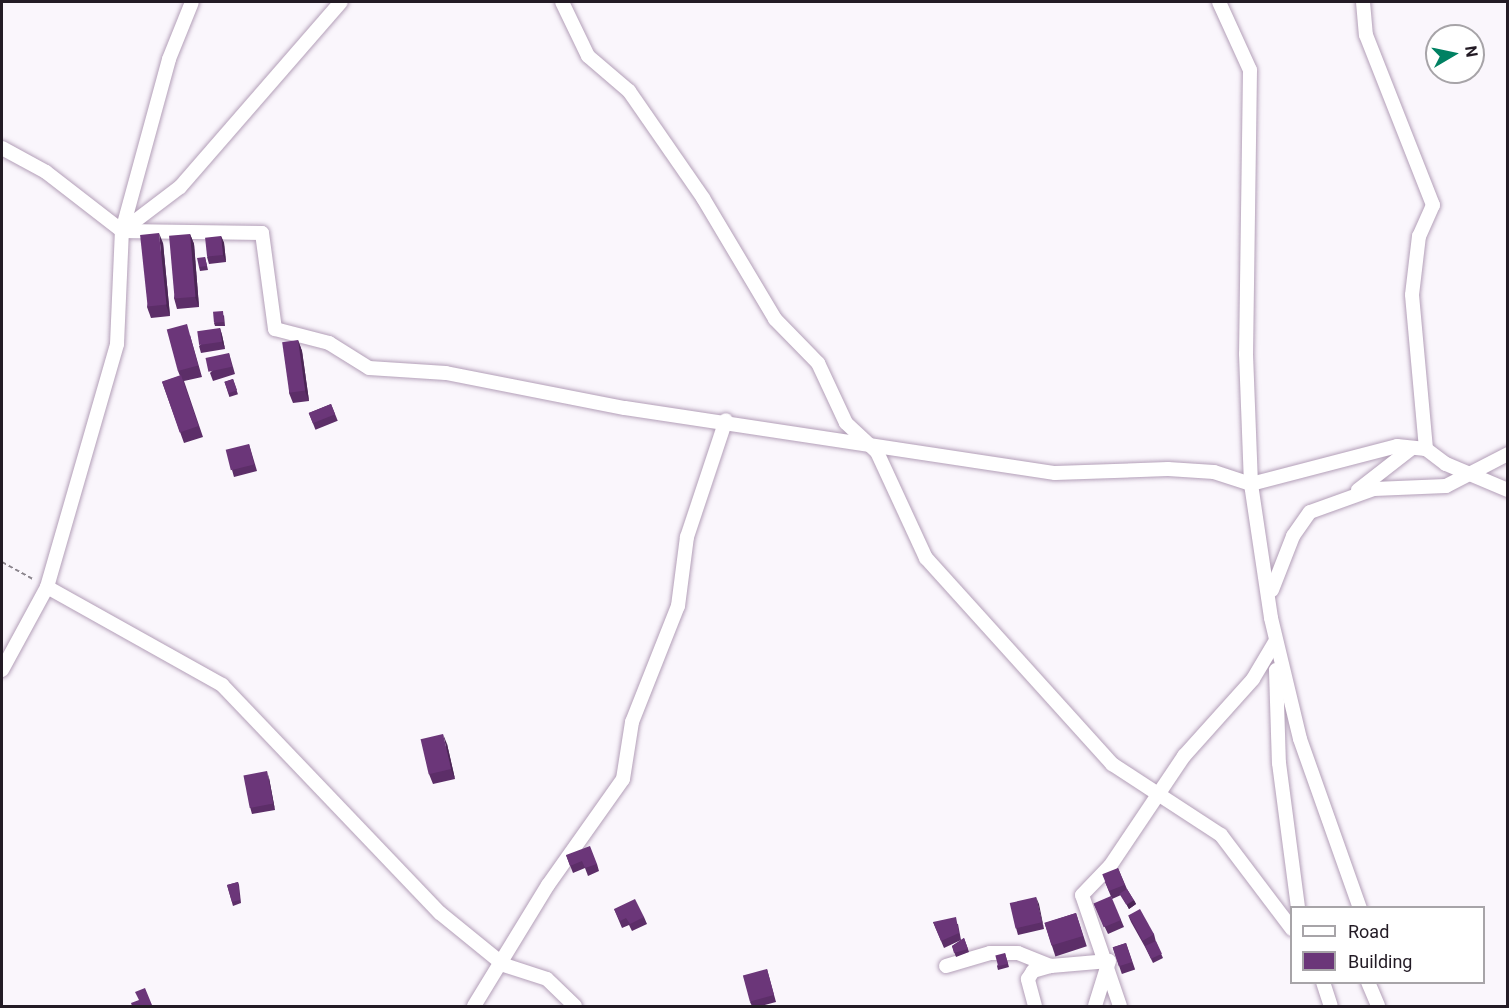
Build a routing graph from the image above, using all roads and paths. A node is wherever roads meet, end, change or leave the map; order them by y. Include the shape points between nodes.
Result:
1 (192, 2) edge
2 (341, 2) edge
3 (562, 2) edge
4 (1219, 2) edge
5 (1364, 2) edge
6 (2, 148) edge
7 (122, 231) junction
8 (726, 420) junction
9 (863, 442) junction
10 (1419, 449) junction
11 (1508, 454) edge
12 (1475, 473) junction
13 (1251, 484) junction
14 (1508, 490) edge
15 (1354, 493) junction
16 (2, 561) edge
17 (47, 587) junction
18 (1269, 602) junction
19 (1276, 647) junction
20 (2, 670) edge
21 (1155, 794) junction
22 (1298, 906) edge
23 (1359, 906) edge
24 (1290, 926) edge
25 (1109, 961) junction
26 (504, 965) junction
27 (946, 966) dead end
28 (1051, 966) junction
29 (1324, 984) edge
30 (1369, 984) edge
31 (474, 1006) edge
32 (575, 1006) edge
33 (1035, 1006) edge
34 (1095, 1006) edge
35 (1120, 1006) edge
36 (1331, 1006) edge
37 (1378, 1006) edge

1 - 7 street via 169,59
2 - 7 street via 180,187
3 - 9 street via 588,56 629,91 703,198 775,319 818,363 846,423
4 - 13 street via 1250,70 1246,354
5 - 10 street via 1366,35 1422,164 1433,205 1419,236 1412,295
6 - 7 street via 46,172
7 - 8 street via 262,233 275,329 329,343 369,368 446,372 625,408
7 - 17 street via 117,344
8 - 9 street
8 - 26 street via 687,537 678,606 632,722 623,779 548,885
9 - 13 street via 1055,473 1168,469 1214,472
9 - 21 street via 877,452 911,534 946,583 1067,711 1086,740
10 - 12 street via 1446,464
10 - 13 street via 1397,446
10 - 15 street
11 - 12 street
12 - 14 street
12 - 15 street via 1446,486
13 - 18 street
15 - 18 street via 1310,512 1276,571
16 - 17 path
17 - 20 street
17 - 26 street via 222,685 378,852
18 - 19 street
19 - 21 street
19 - 22 street via 1279,763
19 - 23 street via 1299,739
21 - 24 street via 1221,835
21 - 25 street via 1110,866 1082,895
25 - 28 street
25 - 34 street
25 - 35 street
26 - 31 street
26 - 32 street via 547,980
27 - 28 street via 990,953 1018,953
28 - 33 street via 1033,970 1028,979
29 - 36 street
30 - 37 street

